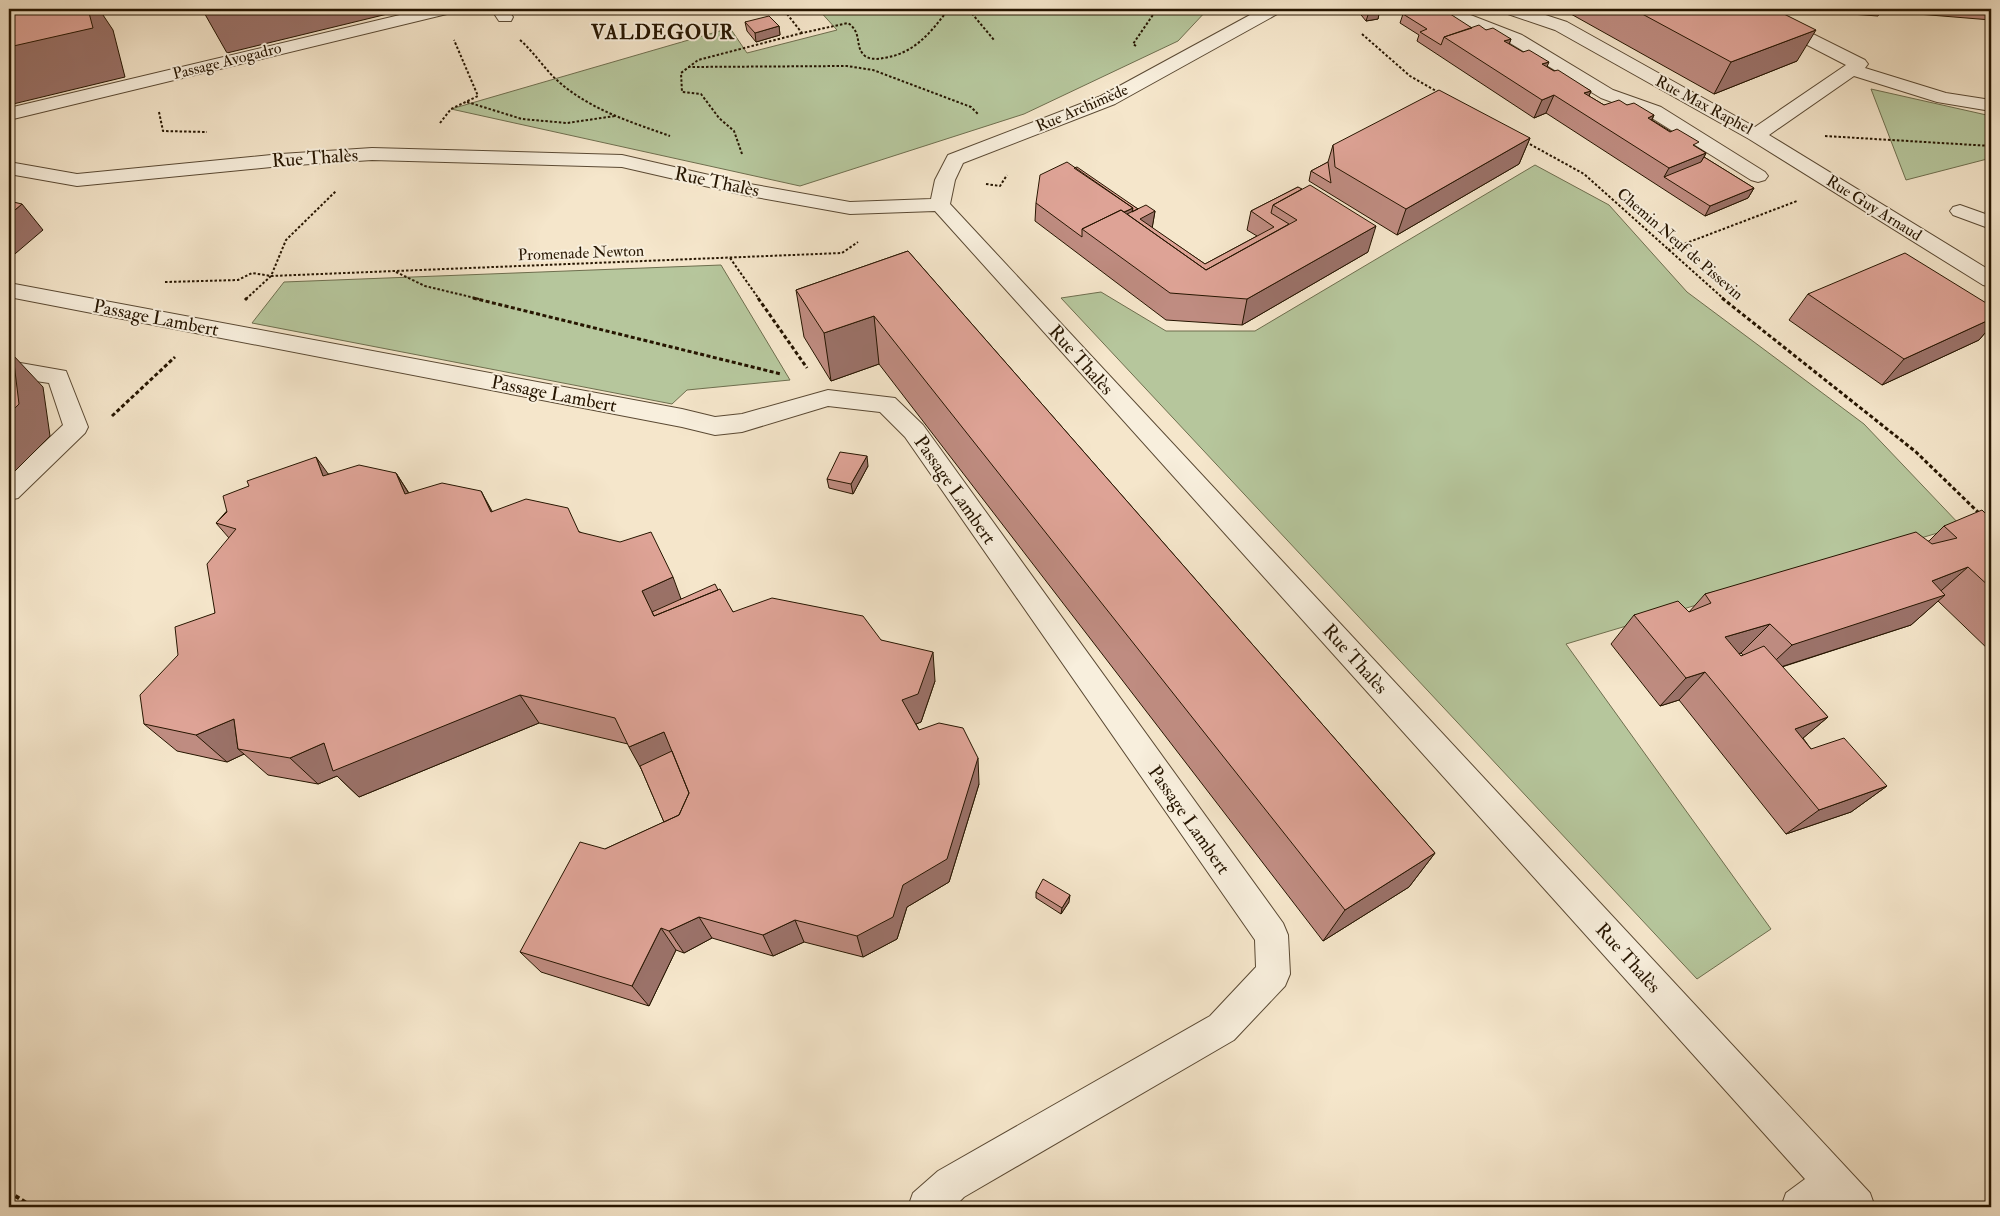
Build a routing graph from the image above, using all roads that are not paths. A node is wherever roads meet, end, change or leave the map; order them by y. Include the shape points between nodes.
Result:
1 (442, 9) edge
2 (1273, 9) edge
3 (1304, 9) edge
4 (1339, 9) edge
5 (1420, 9) edge
6 (1511, 9) edge
7 (1751, 9) edge
8 (1851, 69) junction
9 (1991, 105) edge
10 (9, 114) edge
11 (1764, 130) junction
12 (9, 168) edge
13 (1758, 176) dead end
14 (940, 205) junction
15 (1960, 211) dead end
16 (1991, 223) edge
17 (1991, 280) edge
18 (9, 290) edge
19 (9, 369) edge
20 (9, 491) edge
21 (1844, 1194) edge
22 (927, 1207) edge
23 (1800, 1207) edge

1 - 10 street, Passage Avogadro
2 - 14 street, Rue Archimède via 1108,100 955,159 945,180
3 - 4 street
5 - 13 street via 1446,11 1516,39 1607,94 1654,111
6 - 11 street, Rue Max Raphel via 1561,26
7 - 8 street via 1859,64
8 - 9 street via 1943,98
8 - 11 street, Rue Max Raphel
11 - 17 street, Rue Guy Arnaud via 1838,185
12 - 14 street, Rue Thalès via 77,180 372,154 622,162 850,208
14 - 21 street, Rue Thalès
15 - 16 street
18 - 22 street, Passage Lambert via 715,426 742,423 822,391 887,404 914,431 1271,935 1273,974 1222,1028 951,1184
19 - 20 street via 58,376 76,427
21 - 23 street

